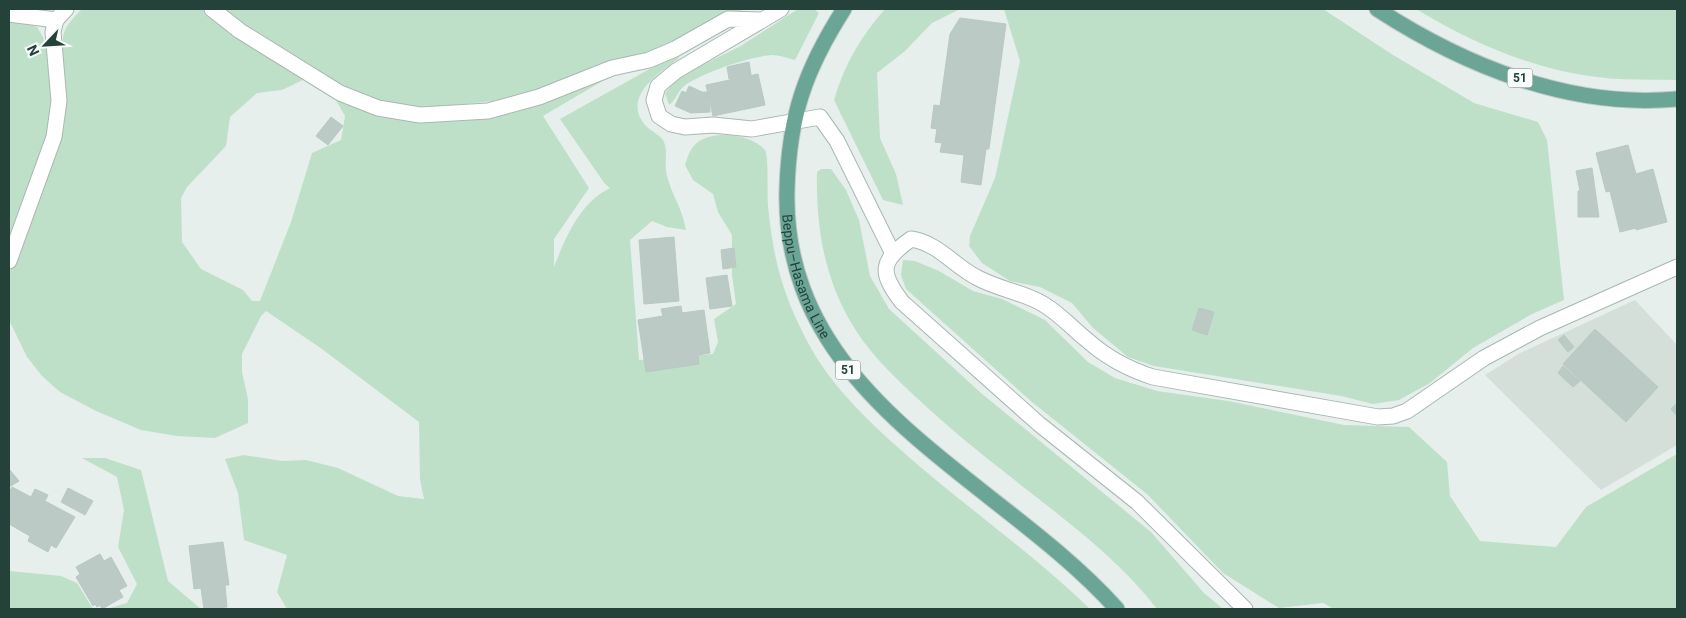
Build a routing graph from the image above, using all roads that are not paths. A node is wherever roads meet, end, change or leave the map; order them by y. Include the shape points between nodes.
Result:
1 (212, 9) edge
2 (782, 9) edge
3 (844, 9) edge
4 (1377, 9) edge
5 (9, 14) edge
6 (61, 14) edge
7 (760, 20) junction
8 (1677, 99) edge
9 (793, 121) junction
10 (892, 252) junction
11 (9, 261) edge
12 (1677, 267) edge
13 (1117, 609) edge
14 (1245, 609) edge

1 - 7 street via 240,31 340,93 378,108 420,115 488,111 540,97 612,68 649,60 728,19
2 - 7 street
3 - 9 main road, Beppu–Hasama Line / 51 via 808,72
4 - 8 main road, 51 via 1419,35 1501,72 1555,89 1608,99
5 - 6 street
6 - 11 street via 53,32 58,101 54,137
7 - 9 street via 676,71 658,86 654,100 660,116 671,124 684,127 713,125 752,129
9 - 10 street via 820,117 837,142
9 - 13 main road, Beppu–Hasama Line / 51 via 786,204 790,238 808,304 840,360 861,385 921,442 1083,573
10 - 12 street via 911,239 923,241 974,277 1041,303 1113,360 1153,377 1378,417 1393,416 1407,410 1484,358 1532,332
10 - 14 street via 885,270 890,286 902,302 1039,424 1137,502

